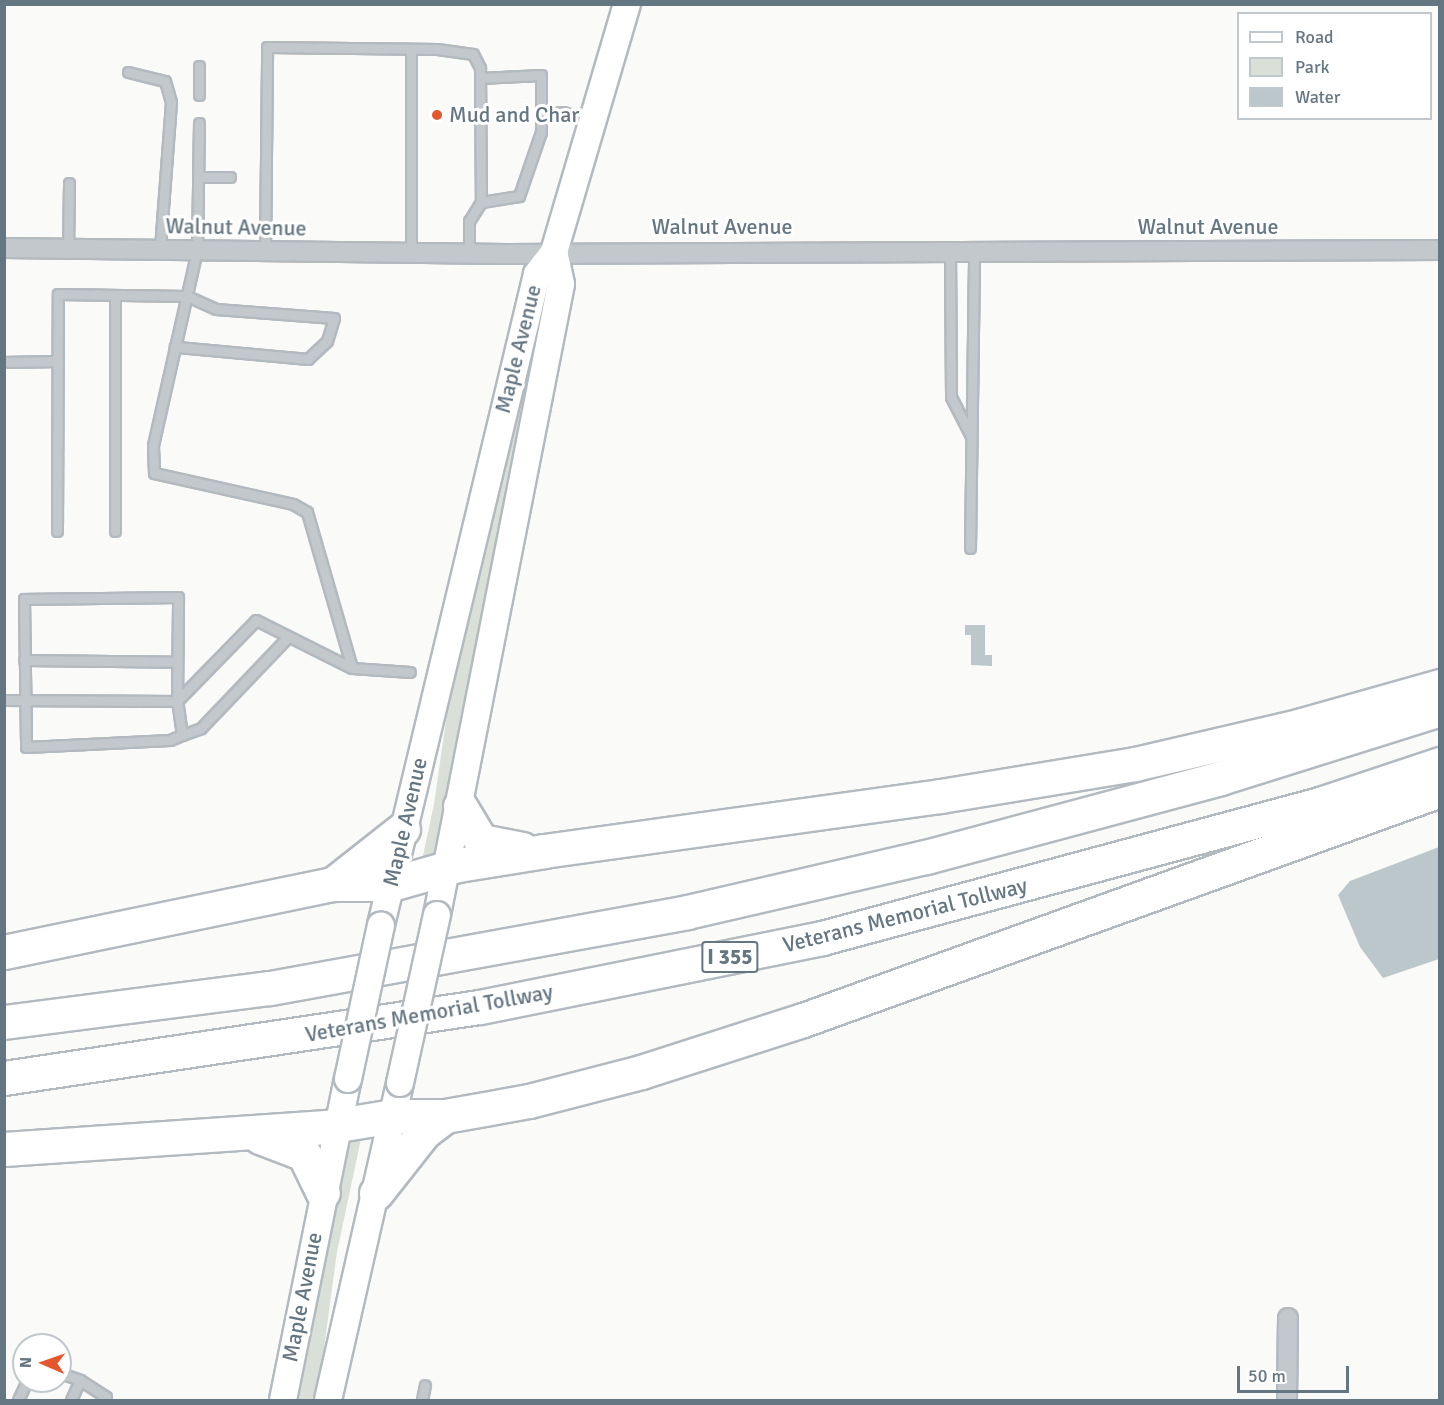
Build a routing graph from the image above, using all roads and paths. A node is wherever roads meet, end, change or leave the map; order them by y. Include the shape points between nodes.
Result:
1 (627, 4) edge
2 (411, 49) junction
3 (199, 66) dead end
4 (128, 72) dead end
5 (480, 78) junction
6 (199, 94) dead end
7 (541, 115) junction
8 (592, 122) junction
9 (199, 123) dead end
10 (198, 177) junction
11 (230, 177) dead end
12 (69, 183) dead end
13 (481, 202) junction
14 (4, 248) edge
15 (68, 249) junction
16 (160, 250) junction
17 (197, 250) junction
18 (1440, 250) edge
19 (950, 251) junction
20 (974, 251) junction
21 (266, 252) junction
22 (554, 252) junction
23 (411, 253) junction
24 (469, 253) junction
25 (115, 296) junction
26 (187, 296) junction
27 (175, 347) junction
28 (58, 361) junction
29 (4, 362) edge
30 (973, 440) junction
31 (57, 531) dead end
32 (114, 531) dead end
33 (970, 548) dead end
34 (288, 637) junction
35 (24, 660) junction
36 (177, 662) junction
37 (352, 668) junction
38 (410, 672) dead end
39 (1440, 686) edge
40 (4, 700) edge
41 (23, 701) junction
42 (177, 701) junction
43 (1440, 709) edge
44 (182, 735) junction
45 (1440, 764) edge
46 (1440, 790) edge
47 (460, 806) junction
48 (403, 829) junction
49 (544, 851) junction
50 (447, 869) junction
51 (333, 884) junction
52 (391, 884) junction
53 (4, 952) edge
54 (4, 1022) edge
55 (4, 1078) edge
56 (393, 1116) junction
57 (445, 1116) junction
58 (338, 1125) junction
59 (247, 1133) junction
60 (4, 1149) edge
61 (323, 1193) junction
62 (376, 1193) junction
63 (1288, 1318) dead end
64 (72, 1377) edge
65 (80, 1380) junction
66 (425, 1385) dead end
67 (71, 1401) edge
68 (106, 1401) edge
69 (283, 1401) edge
70 (328, 1401) edge
71 (422, 1401) edge
72 (1287, 1401) edge

1 - 8 main road, Maple Avenue
2 - 5 lane via 473,54
2 - 21 lane via 267,47
2 - 23 lane
3 - 6 lane
4 - 16 lane via 165,81 171,102
5 - 7 lane via 541,75
5 - 13 lane
7 - 8 lane via 563,112
7 - 13 lane via 541,132 519,196
8 - 22 main road, Maple Avenue
9 - 10 lane
10 - 11 lane
10 - 17 lane
12 - 15 lane
13 - 24 lane via 469,221
14 - 15 street, Walnut Avenue
15 - 16 street, Walnut Avenue
16 - 17 street, Walnut Avenue
17 - 21 street, Walnut Avenue
17 - 26 lane
18 - 20 street, Walnut Avenue
19 - 20 street, Walnut Avenue
19 - 22 street, Walnut Avenue
19 - 30 lane via 951,397
20 - 30 lane
21 - 23 street, Walnut Avenue
22 - 24 street, Walnut Avenue
22 - 47 main road, Maple Avenue via 561,284
22 - 48 main road, Maple Avenue via 537,274
23 - 24 street, Walnut Avenue
25 - 26 lane
25 - 28 lane via 58,294
25 - 32 lane
26 - 27 lane
26 - 27 lane via 216,309 333,318 327,341 308,359
27 - 37 lane via 153,445 154,473 293,504 307,512
28 - 29 lane
28 - 31 lane
30 - 33 lane
34 - 37 lane
34 - 42 lane via 256,620
34 - 44 lane via 201,728
35 - 36 lane
35 - 36 lane via 24,598 178,597
35 - 41 lane
36 - 42 lane
37 - 38 lane
39 - 49 highway via 1302,725 1135,764
40 - 41 lane
41 - 42 lane
41 - 44 lane via 26,747 170,740
42 - 44 lane
43 - 54 highway, I 355 via 1141,800 926,857 687,912 270,988
45 - 55 highway, Veterans Memorial Tollway / I 355 via 1298,810 822,938 480,1007
46 - 57 highway via 803,1020 641,1072 529,1101
47 - 49 highway via 481,841 495,847
47 - 50 main road, Maple Avenue
48 - 51 highway
48 - 52 main road, Maple Avenue
49 - 50 highway
50 - 52 highway
50 - 56 main road, Maple Avenue, bridge
51 - 52 highway
51 - 53 highway
52 - 58 main road, Maple Avenue, bridge
56 - 57 highway
56 - 58 highway
56 - 62 main road, Maple Avenue
57 - 62 highway via 424,1132
58 - 59 highway
58 - 61 main road, Maple Avenue
59 - 60 highway
59 - 61 highway via 304,1154
61 - 69 main road, Maple Avenue
62 - 70 main road, Maple Avenue
63 - 72 street
64 - 65 lane
65 - 67 lane
65 - 68 lane via 106,1397
66 - 71 lane

